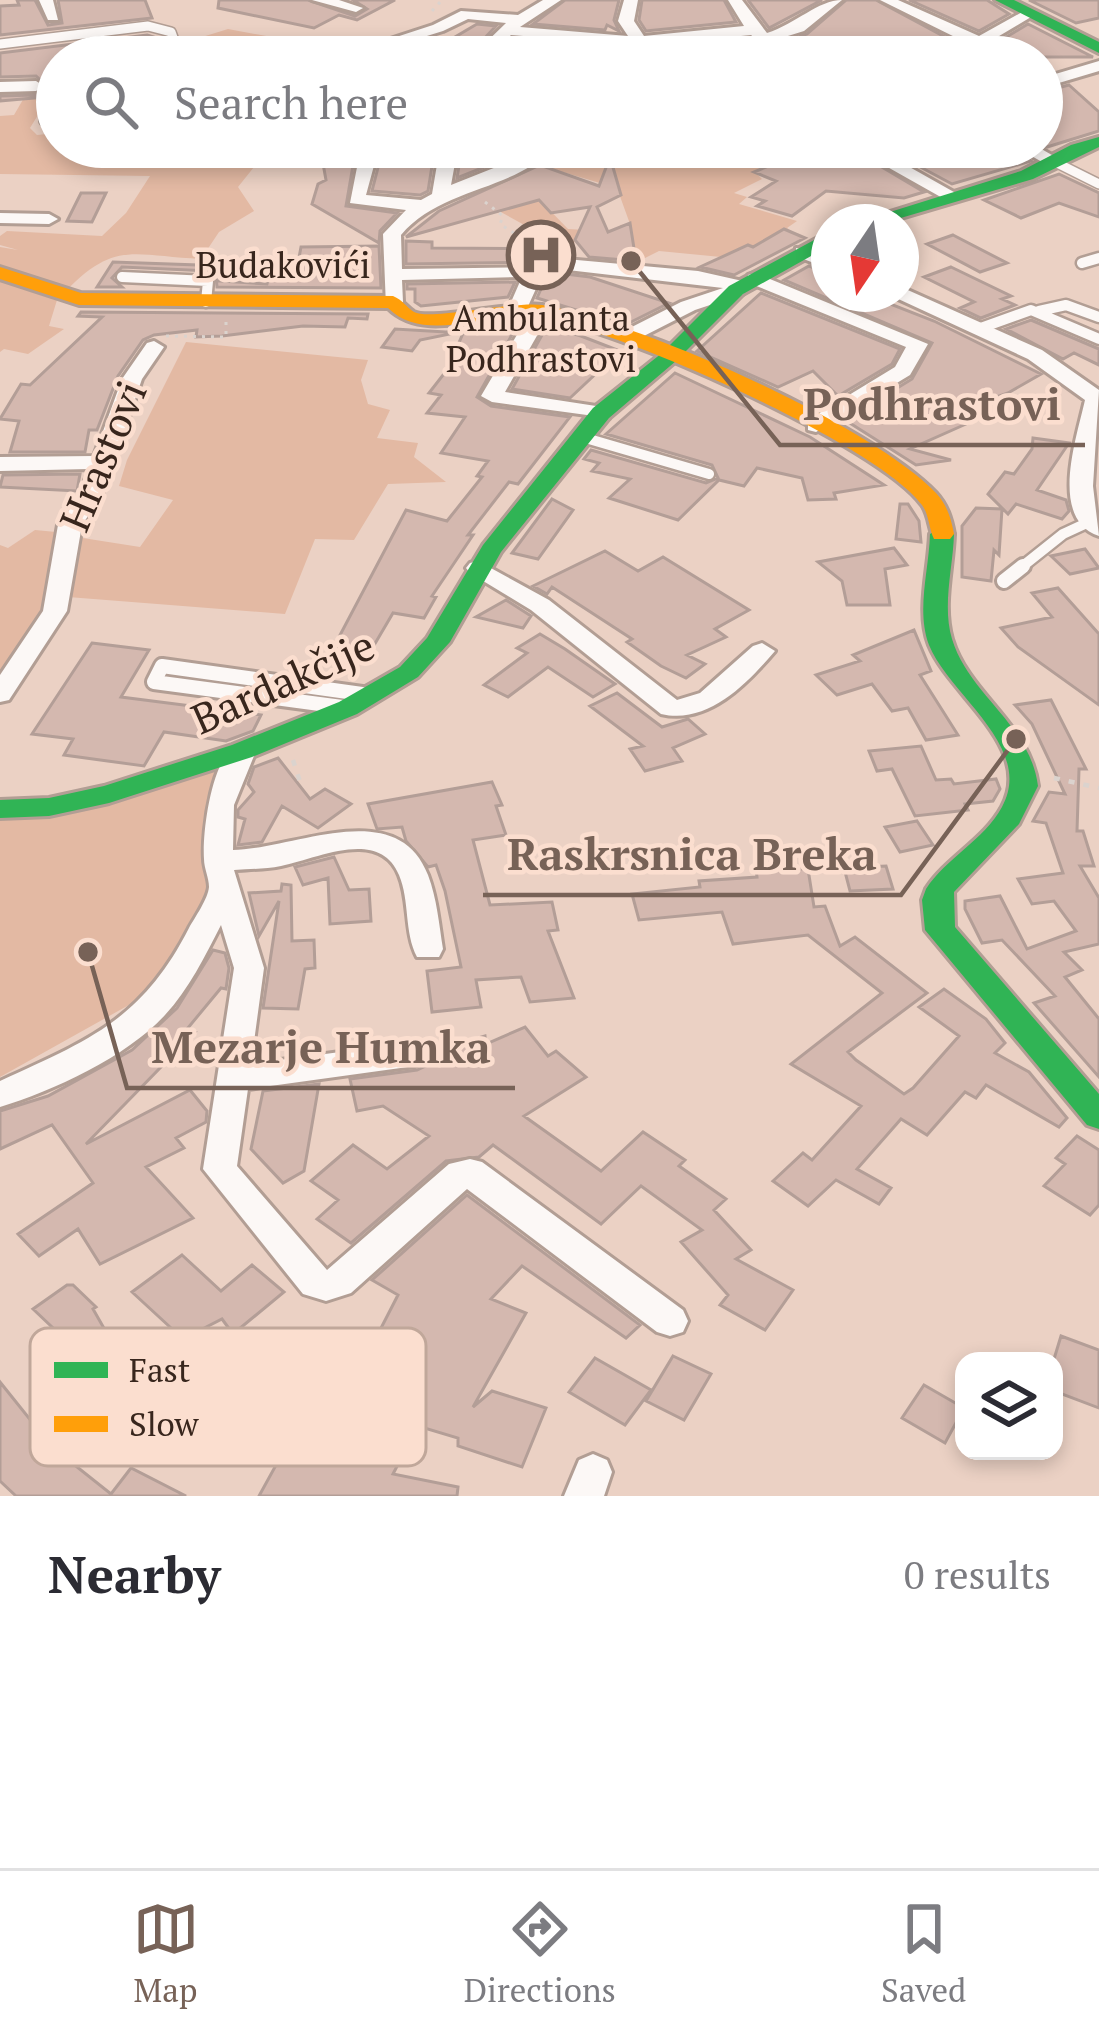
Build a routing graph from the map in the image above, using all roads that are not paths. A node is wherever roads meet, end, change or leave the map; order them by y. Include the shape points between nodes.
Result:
1 (46, 0) edge
2 (554, 0) edge
3 (631, 0) edge
4 (735, 0) edge
5 (835, 0) edge
6 (887, 0) edge
7 (1002, 0) edge
8 (321, 6) edge
9 (356, 8) dead end
10 (1029, 14) junction
11 (53, 17) dead end
12 (513, 25) junction
13 (74, 36) edge
14 (172, 36) edge
15 (412, 36) edge
16 (501, 36) edge
17 (600, 36) edge
18 (636, 36) edge
19 (764, 36) edge
20 (785, 36) edge
21 (961, 36) edge
22 (991, 36) edge
23 (36, 40) edge
24 (0, 44) edge
25 (1099, 48) edge
26 (1099, 66) edge
27 (1063, 77) edge
28 (36, 86) dead end
29 (0, 87) edge
30 (1099, 142) edge
31 (1063, 156) edge
32 (1063, 163) edge
33 (364, 168) edge
34 (446, 168) edge
35 (512, 168) edge
36 (904, 168) edge
37 (1040, 168) edge
38 (1099, 184) edge
39 (952, 196) junction
40 (442, 199) junction
41 (919, 206) edge
42 (0, 218) edge
43 (49, 219) dead end
44 (1099, 258) edge
45 (811, 259) edge
46 (1082, 263) dead end
47 (566, 265) dead end
48 (0, 274) edge
49 (122, 277) dead end
50 (744, 285) junction
51 (393, 288) junction
52 (919, 301) edge
53 (215, 302) junction
54 (530, 310) junction
55 (699, 310) junction
56 (1039, 311) junction
57 (1099, 317) edge
58 (978, 329) junction
59 (629, 335) junction
60 (1099, 339) edge
61 (154, 347) road end
62 (669, 356) junction
63 (601, 413) junction
64 (816, 425) junction
65 (581, 437) junction
66 (104, 462) junction
67 (0, 464) edge
68 (710, 474) dead end
69 (1094, 526) edge
70 (478, 568) junction
71 (1004, 581) dead end
72 (762, 651) dead end
73 (0, 694) edge
74 (361, 702) junction
75 (242, 751) junction
76 (0, 809) edge
77 (221, 874) junction
78 (428, 949) dead end
79 (415, 1054) dead end
80 (232, 1079) junction
81 (0, 1095) edge
82 (1099, 1116) edge
83 (670, 1321) dead end

1 - 11 street
2 - 12 street
3 - 18 street via 626,21
4 - 19 street
5 - 20 street
6 - 21 street
7 - 10 street
8 - 9 street
10 - 22 street
10 - 25 street
12 - 15 street via 466,14
12 - 16 street
12 - 17 street
13 - 14 lane via 158,27
23 - 24 lane
26 - 27 street
28 - 29 street
30 - 31 street
32 - 38 lane
33 - 40 street via 356,199
34 - 40 street
35 - 40 street
36 - 39 street
37 - 39 street
39 - 41 street
40 - 51 street via 393,231
42 - 43 street
44 - 46 lane
45 - 50 street, Bardakčije
47 - 50 street
48 - 53 street, Budakovići via 64,297
49 - 53 lane via 208,281
50 - 55 street, Bardakčije
50 - 64 street via 918,344 902,371
51 - 53 street, Budakovići
51 - 54 street, Budakovići via 408,317 419,320
51 - 54 street via 534,271
52 - 58 street
54 - 59 street, Budakovići
54 - 63 street via 492,396
55 - 59 street, Bardakčije
55 - 62 street, Bardakčije
56 - 57 lane via 1066,305
56 - 58 lane
56 - 60 lane
58 - 69 street via 1077,379 1096,399 1081,489
59 - 62 street
61 - 66 street, Hrastovi via 123,399
62 - 63 street, Bardakčije
62 - 64 street
63 - 65 street, Bardakčije
64 - 82 street via 892,466 932,501 942,649 1010,742 1027,788 941,889 937,916 946,941
65 - 68 lane
65 - 70 street, Bardakčije
66 - 67 street
66 - 73 street, Hrastovi via 70,525 56,611
69 - 71 lane via 1063,534
70 - 72 street via 540,605 670,708 710,698
70 - 74 street, Bardakčije via 409,673
74 - 74 lane via 163,666 154,682
74 - 75 street, Bardakčije
75 - 76 street, Bardakčije via 109,794
75 - 77 street via 220,806
77 - 78 street via 348,838 369,840 410,866
77 - 80 street via 249,968
77 - 81 street via 188,960 154,1007 108,1045
79 - 80 street
80 - 83 street via 220,1169 316,1283 338,1282 470,1172

